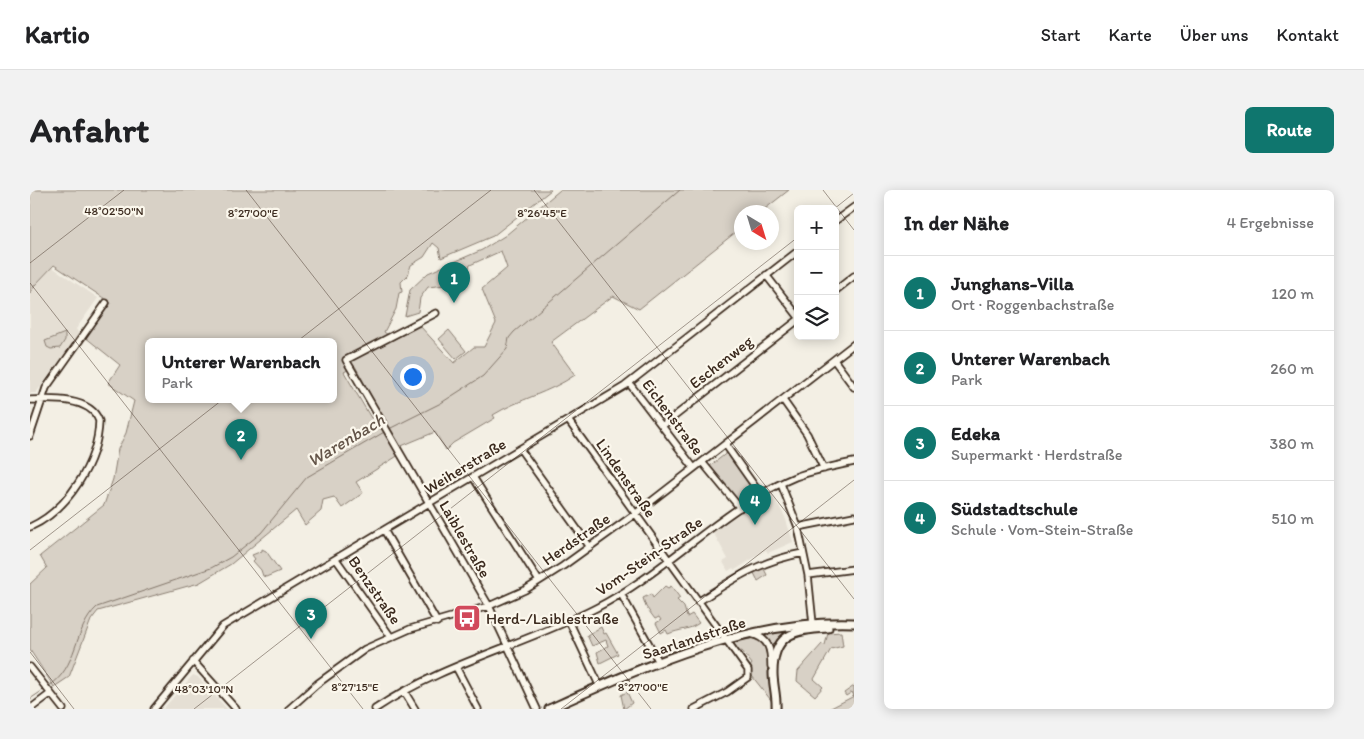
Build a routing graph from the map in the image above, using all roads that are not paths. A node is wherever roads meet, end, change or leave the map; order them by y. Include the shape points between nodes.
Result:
1 (854, 207) edge
2 (839, 218) edge
3 (794, 254) edge
4 (766, 275) junction
5 (854, 276) edge
6 (839, 288) edge
7 (106, 302) dead end
8 (794, 311) edge
9 (436, 313) dead end
10 (794, 323) edge
11 (854, 344) edge
12 (834, 360) junction
13 (629, 383) junction
14 (854, 387) edge
15 (30, 400) edge
16 (40, 400) junction
17 (783, 400) junction
18 (568, 420) junction
19 (662, 426) junction
20 (30, 436) edge
21 (725, 444) junction
22 (520, 449) junction
23 (702, 462) junction
24 (854, 462) edge
25 (694, 468) junction
26 (824, 469) junction
27 (473, 477) junction
28 (781, 484) junction
29 (761, 495) junction
30 (429, 503) junction
31 (740, 508) junction
32 (635, 514) junction
33 (854, 516) edge
34 (30, 526) edge
35 (798, 527) junction
36 (384, 530) junction
37 (590, 547) junction
38 (804, 553) junction
39 (336, 559) junction
40 (668, 561) junction
41 (854, 569) edge
42 (808, 575) junction
43 (539, 581) junction
44 (621, 594) junction
45 (698, 602) junction
46 (489, 606) junction
47 (437, 622) junction
48 (569, 622) junction
49 (854, 623) edge
50 (814, 624) junction
51 (854, 627) edge
52 (748, 634) junction
53 (391, 637) junction
54 (726, 640) junction
55 (508, 645) junction
56 (193, 661) junction
57 (659, 662) junction
58 (30, 666) edge
59 (456, 667) junction
60 (773, 673) junction
61 (600, 687) junction
62 (404, 691) junction
63 (49, 693) junction
64 (30, 709) edge
65 (63, 709) edge
66 (154, 709) edge
67 (236, 709) edge
68 (289, 709) edge
69 (375, 709) edge
70 (415, 709) edge
71 (478, 709) edge
72 (537, 709) edge
73 (549, 709) edge
74 (694, 709) edge
75 (776, 709) edge

1 - 2 street
3 - 4 street, Weiherstraße
4 - 8 street
4 - 13 street, Weiherstraße
5 - 6 street
7 - 16 street via 52,377
9 - 30 street, Laiblestraße via 346,360
10 - 19 street, Eschenweg
11 - 12 street, Herdstraße
12 - 14 street
12 - 17 street, Herdstraße
13 - 18 street, Weiherstraße
13 - 19 street, Eichenstraße
15 - 16 street
16 - 20 street
16 - 34 street via 86,406 97,415 99,429 90,460 76,486 49,515
17 - 21 street, Herdstraße
17 - 26 street
18 - 22 street, Weiherstraße
18 - 32 street, Lindenstraße
19 - 25 street, Eichenstraße
21 - 23 street, Herdstraße
21 - 29 street
22 - 27 street, Weiherstraße
22 - 37 street
23 - 25 street, Herdstraße
23 - 31 street
24 - 26 street, Vom-Stein-Straße
25 - 32 street, Herdstraße
26 - 28 street, Vom-Stein-Straße
27 - 30 street, Weiherstraße
27 - 43 street
28 - 29 street, Vom-Stein-Straße
28 - 35 street
29 - 31 street, Vom-Stein-Straße
30 - 36 street, Weiherstraße
30 - 46 street, Laiblestraße
31 - 40 street, Vom-Stein-Straße
32 - 37 street, Herdstraße
32 - 40 street, Lindenstraße
33 - 35 street
35 - 38 street
36 - 39 street, Weiherstraße
36 - 47 street
37 - 43 street, Herdstraße
38 - 42 street
38 - 45 street via 749,569
39 - 53 street, Benzstraße
39 - 56 street, Weiherstraße via 223,626
40 - 44 street, Vom-Stein-Straße
40 - 45 street, Lindenstraße
41 - 42 street
42 - 50 street
43 - 46 street, Herdstraße
44 - 48 street, Vom-Stein-Straße
44 - 57 street
45 - 54 street, Lindenstraße
46 - 47 street, Herdstraße
46 - 55 street, Laiblestraße
47 - 53 street, Herdstraße
48 - 55 street, Vom-Stein-Straße
48 - 61 street
49 - 50 street, Saarlandstraße
50 - 52 street, Saarlandstraße
51 - 60 street via 803,631 782,640 775,650
52 - 54 street, Saarlandstraße
52 - 60 street via 763,638 769,646
53 - 68 street, Herdstraße via 349,660
54 - 57 street, Saarlandstraße
54 - 74 street, Lindenstraße via 749,673 748,677
55 - 59 street, Vom-Stein-Straße
55 - 72 street, Laiblestraße
56 - 66 street, Weiherstraße
56 - 67 street
57 - 61 street, Saarlandstraße
58 - 63 street
59 - 62 street, Vom-Stein-Straße
59 - 71 street
60 - 75 street
61 - 73 street, Saarlandstraße
62 - 69 street, Vom-Stein-Straße
62 - 70 street
63 - 64 street
63 - 65 street

